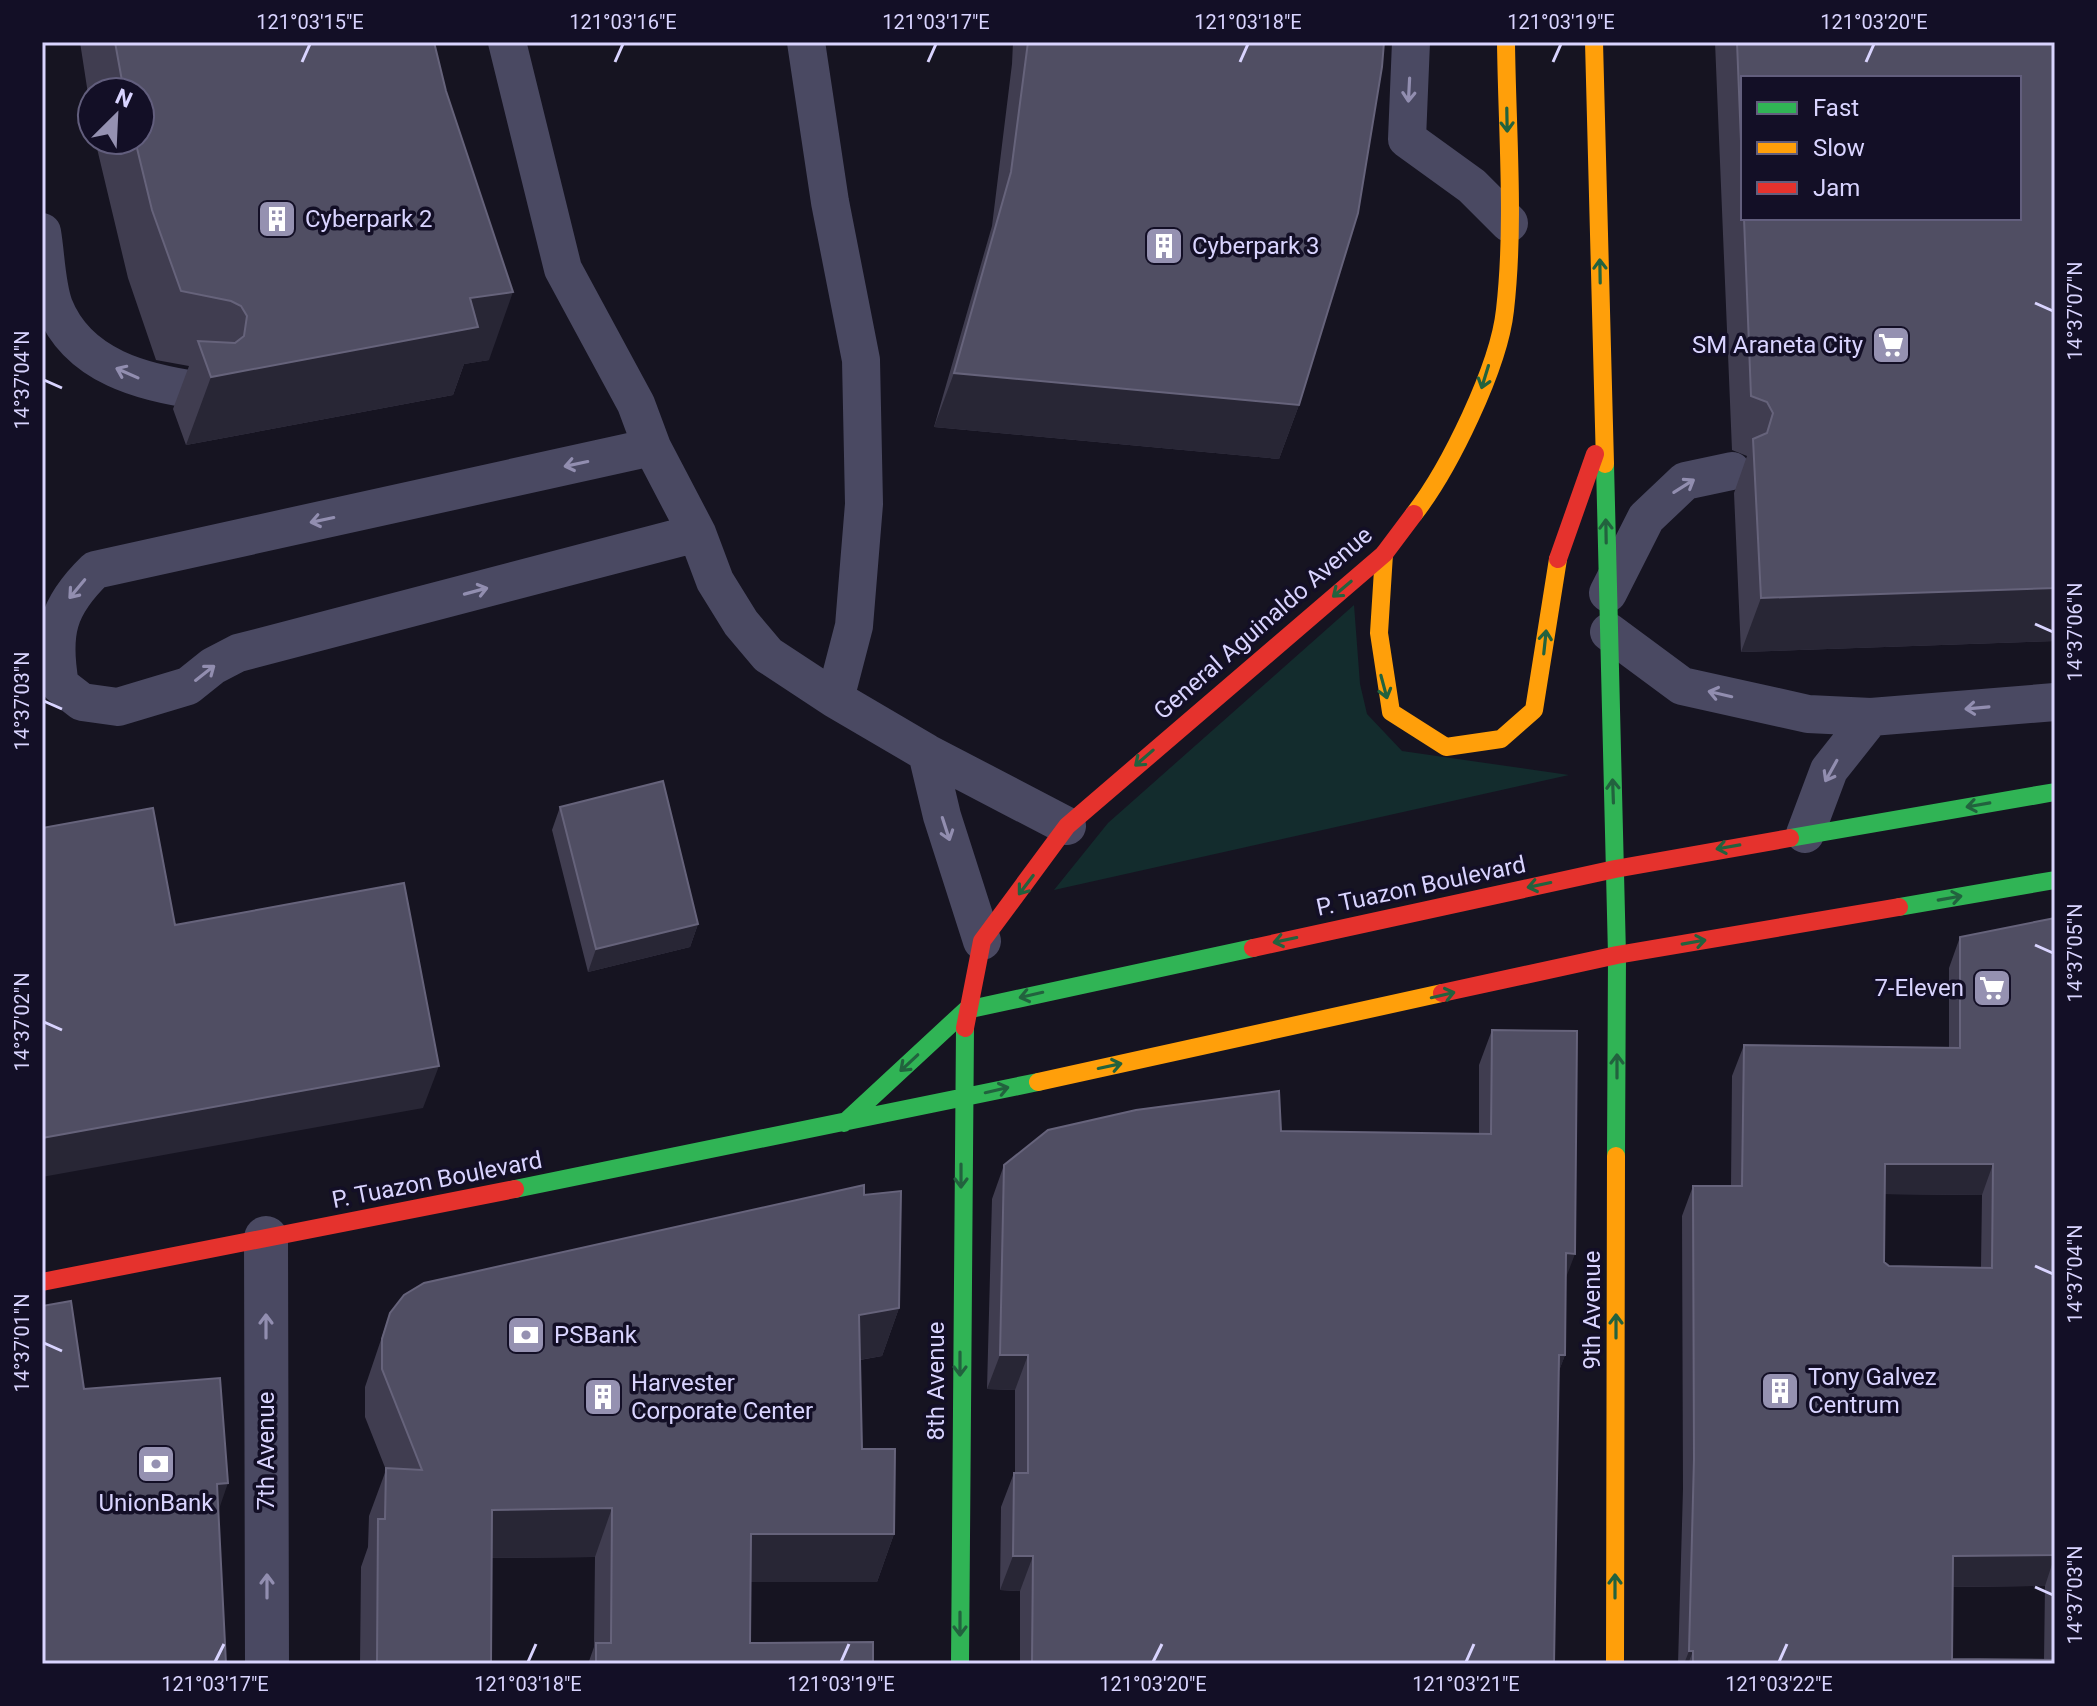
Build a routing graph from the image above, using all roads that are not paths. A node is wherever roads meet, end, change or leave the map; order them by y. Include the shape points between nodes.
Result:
1 (507, 42) edge
2 (806, 42) edge
3 (1411, 42) edge
4 (1506, 42) edge
5 (1594, 42) edge
6 (1509, 223) junction
7 (42, 232) edge
8 (48, 306) edge
9 (202, 391) edge
10 (1604, 427) junction
11 (652, 447) junction
12 (1732, 471) dead end
13 (697, 533) junction
14 (1384, 554) junction
15 (1608, 593) junction
16 (1609, 632) junction
17 (835, 699) junction
18 (2055, 702) edge
19 (1871, 717) junction
20 (927, 753) junction
21 (2055, 792) edge
22 (1067, 826) junction
23 (1805, 834) junction
24 (1615, 869) junction
25 (2055, 880) edge
26 (982, 941) junction
27 (1617, 955) junction
28 (966, 1010) junction
29 (962, 1098) junction
30 (841, 1125) junction
31 (266, 1238) junction
32 (42, 1282) edge
33 (267, 1664) edge
34 (960, 1664) edge
35 (1615, 1664) edge

1 - 11 lane via 563,269 636,404
2 - 17 lane via 861,360 864,504 854,626
3 -> 6 lane via 1407,139 1472,186
4 -> 6 street, General Aguinaldo Avenue
10 -> 5 street
6 -> 14 street, General Aguinaldo Avenue via 1505,313 1482,389 1436,486
7 - 8 lane
9 -> 8 lane via 152,384 83,350
14 -> 10 street via 1377,622 1391,712 1446,747 1501,739 1534,710 1560,548
15 -> 10 street
11 - 13 lane
11 -> 13 lane via 95,570 71,593 58,622 55,655 60,685 82,702 118,707 188,686 238,653
15 -> 12 lane via 1646,518 1685,481
13 - 17 lane via 715,581 741,623 768,655
14 -> 22 street, General Aguinaldo Avenue
15 - 16 street
19 -> 16 lane via 1808,714 1682,686
24 -> 16 street
17 - 20 lane
18 -> 19 lane
19 -> 23 lane via 1829,770
20 - 22 lane
20 -> 26 lane
21 -> 23 street, P. Tuazon Boulevard
22 -> 26 street, General Aguinaldo Avenue
23 -> 24 street, P. Tuazon Boulevard
24 - 27 street
24 -> 28 street, P. Tuazon Boulevard
27 -> 25 street, P. Tuazon Boulevard
26 - 28 street, General Aguinaldo Avenue
29 -> 27 street, P. Tuazon Boulevard
35 -> 27 street, 9th Avenue
28 - 29 street, General Aguinaldo Avenue
28 -> 30 street
29 - 30 street, P. Tuazon Boulevard
29 -> 34 street, 8th Avenue
30 - 31 street, P. Tuazon Boulevard
31 - 32 street, P. Tuazon Boulevard
33 -> 31 street, 7th Avenue

